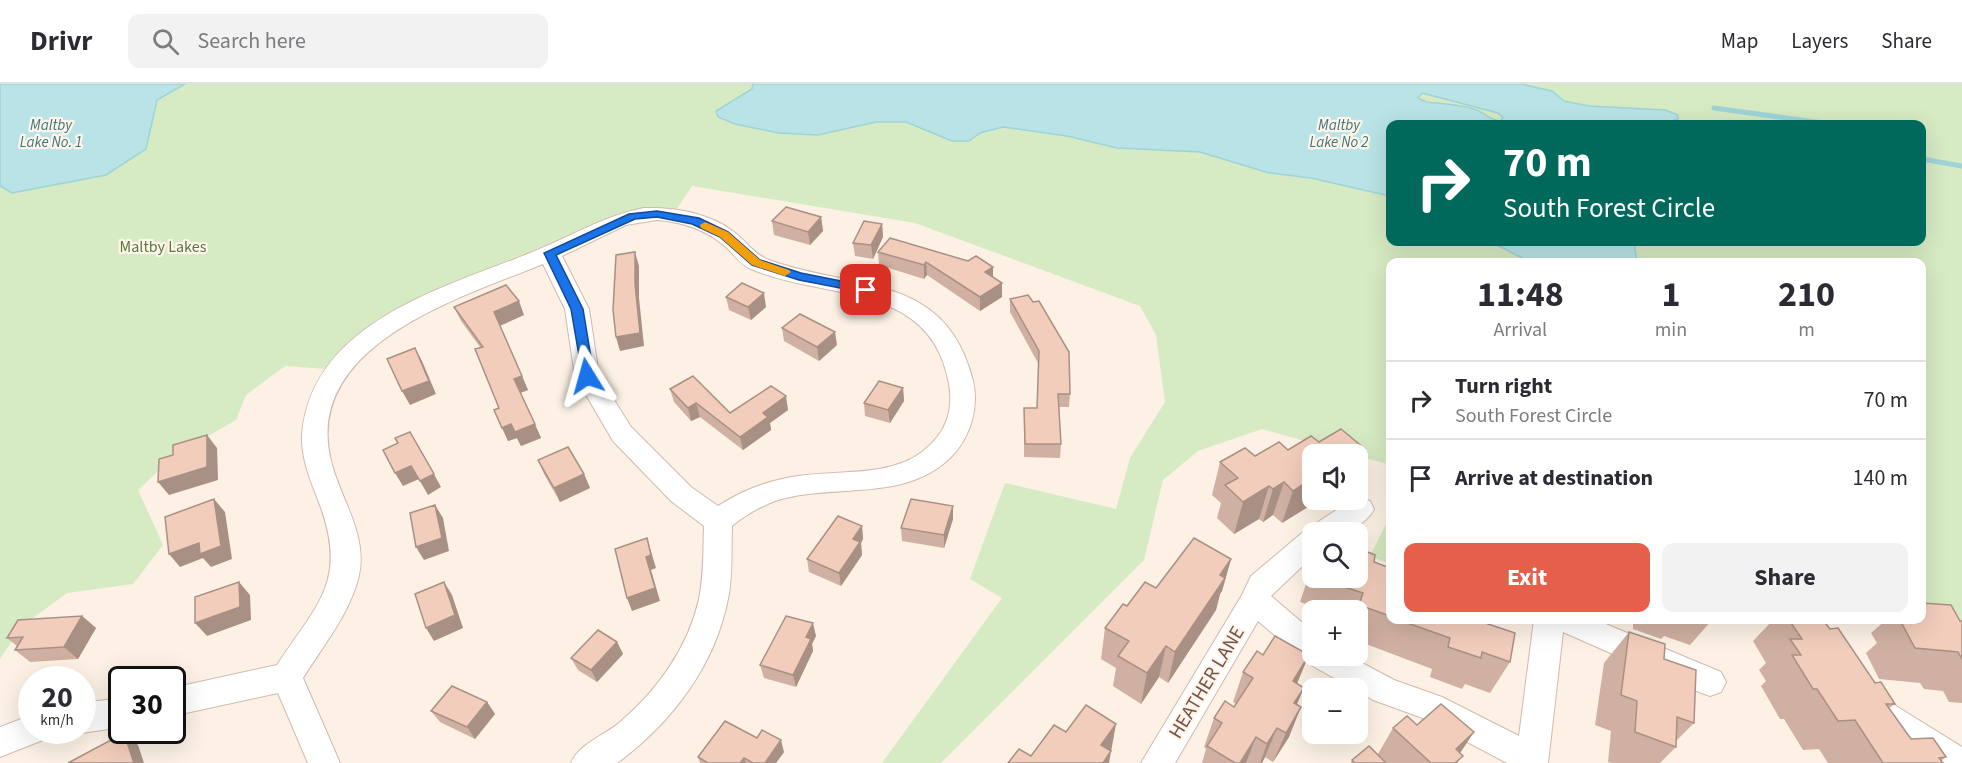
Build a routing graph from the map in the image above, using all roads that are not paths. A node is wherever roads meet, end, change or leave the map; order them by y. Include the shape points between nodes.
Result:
1 (549, 253) junction
2 (1358, 510) edge
3 (718, 521) junction
4 (1340, 522) edge
5 (1302, 550) edge
6 (1256, 600) junction
7 (1549, 624) edge
8 (1574, 624) edge
9 (1302, 640) edge
10 (1340, 666) edge
11 (287, 676) junction
12 (1853, 681) edge
13 (1710, 682) dead end
14 (186, 699) edge
15 (18, 735) edge
16 (0, 742) edge
17 (1532, 761) edge
18 (324, 763) edge
19 (587, 763) edge
20 (1156, 763) edge
21 (1959, 763) edge

1 - 3 street via 577,309 587,376 622,434 681,494
1 - 3 street via 633,216 671,215 724,235 756,262 799,276 878,292 910,306 936,325 959,372 964,404 944,449 926,463 902,473 795,486 748,501
1 - 11 street via 410,313 357,349 332,379 318,416 316,458 341,525 345,574 333,602
2 - 4 street
3 - 19 street via 712,608 685,670 638,728
5 - 6 street, HEATHER LANE via 1261,585
6 - 9 street
6 - 20 street, HEATHER LANE
7 - 17 street
8 - 13 street
10 - 17 street via 1384,690 1431,707
11 - 14 street
11 - 18 street
12 - 21 street via 1885,716
15 - 16 street

